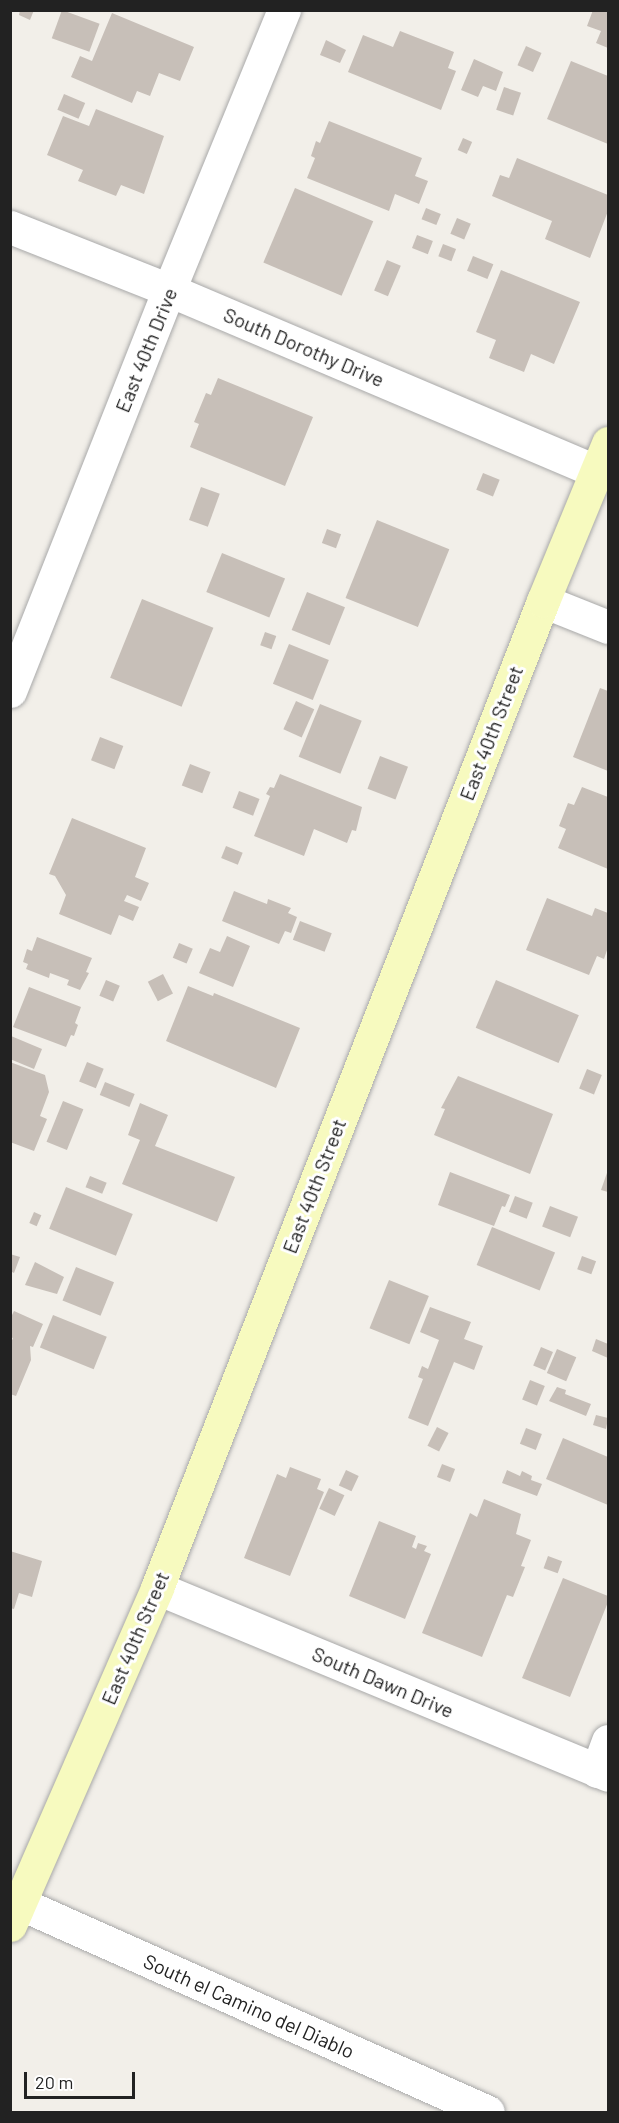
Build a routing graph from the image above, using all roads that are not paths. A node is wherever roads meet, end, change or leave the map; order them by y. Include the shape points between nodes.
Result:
1 (285, 10) edge
2 (10, 227) edge
3 (169, 290) junction
4 (603, 457) edge
5 (543, 601) junction
6 (609, 627) edge
7 (10, 691) edge
8 (157, 1588) junction
9 (605, 1762) edge
10 (14, 1909) edge
11 (488, 2112) edge

1 - 3 street, East 40th Drive
2 - 3 street, South Dorothy Drive
3 - 4 street, South Dorothy Drive
3 - 7 street, East 40th Drive
4 - 5 street, East 40th Street
5 - 6 street
5 - 8 street, East 40th Street
8 - 9 street, South Dawn Drive
8 - 10 street, East 40th Street
10 - 11 street, South el Camino del Diablo

